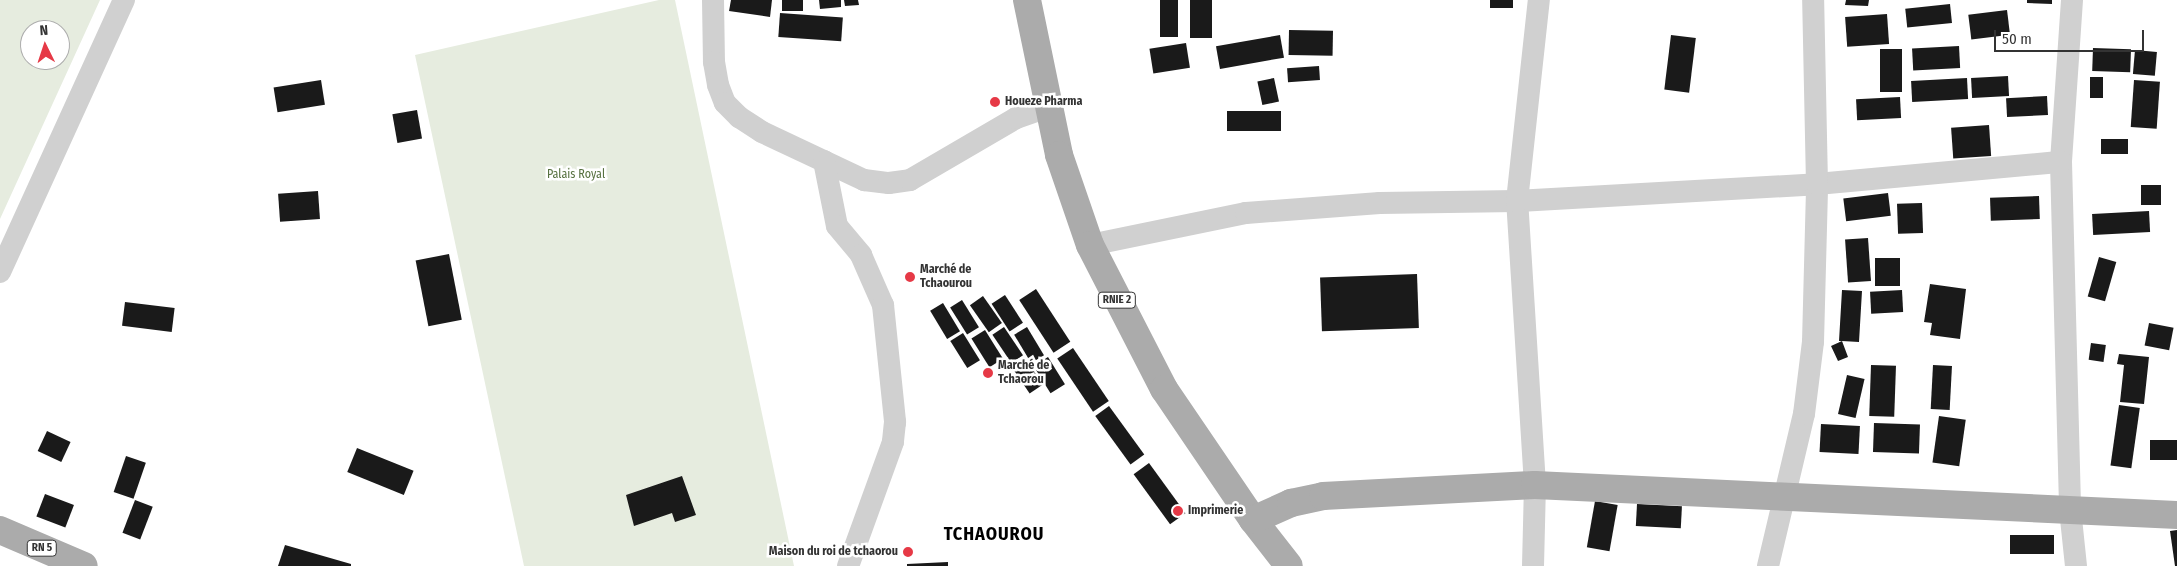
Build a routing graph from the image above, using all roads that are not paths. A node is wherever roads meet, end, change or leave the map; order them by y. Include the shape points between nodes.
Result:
1 (124, 0) edge
2 (713, 0) edge
3 (1027, 0) edge
4 (1539, 0) edge
5 (1813, 0) edge
6 (2072, 0) edge
7 (1048, 107) junction
8 (824, 161) junction
9 (2061, 162) junction
10 (1817, 184) junction
11 (1517, 201) junction
12 (1090, 245) junction
13 (0, 272) edge
14 (1535, 486) junction
15 (1784, 496) junction
16 (2070, 509) junction
17 (2177, 515) edge
18 (1253, 520) junction
19 (0, 530) edge
20 (1284, 565) edge
21 (84, 566) edge
22 (848, 566) edge
23 (1532, 566) edge
24 (1768, 566) edge
25 (2076, 566) edge

1 - 13 street
2 - 8 street via 714,62 725,103 762,132
3 - 7 main road, RNIE 2
4 - 11 street
5 - 10 street
6 - 9 street
7 - 8 street via 1016,118 910,180 889,183 864,180
7 - 12 main road, RNIE 2 via 1059,156
8 - 22 street via 837,226 861,255 883,305 896,422 893,442
9 - 10 street
9 - 16 street
10 - 11 street
10 - 15 street via 1813,342 1804,414
11 - 12 street via 1380,203 1246,213
11 - 14 street
12 - 18 main road, RNIE 2 via 1164,389
14 - 15 main road
14 - 18 main road via 1323,496 1292,503
14 - 23 street
15 - 16 main road
15 - 24 street
16 - 17 main road
16 - 25 street
18 - 20 main road, RNIE 2
19 - 21 main road, RN 5

